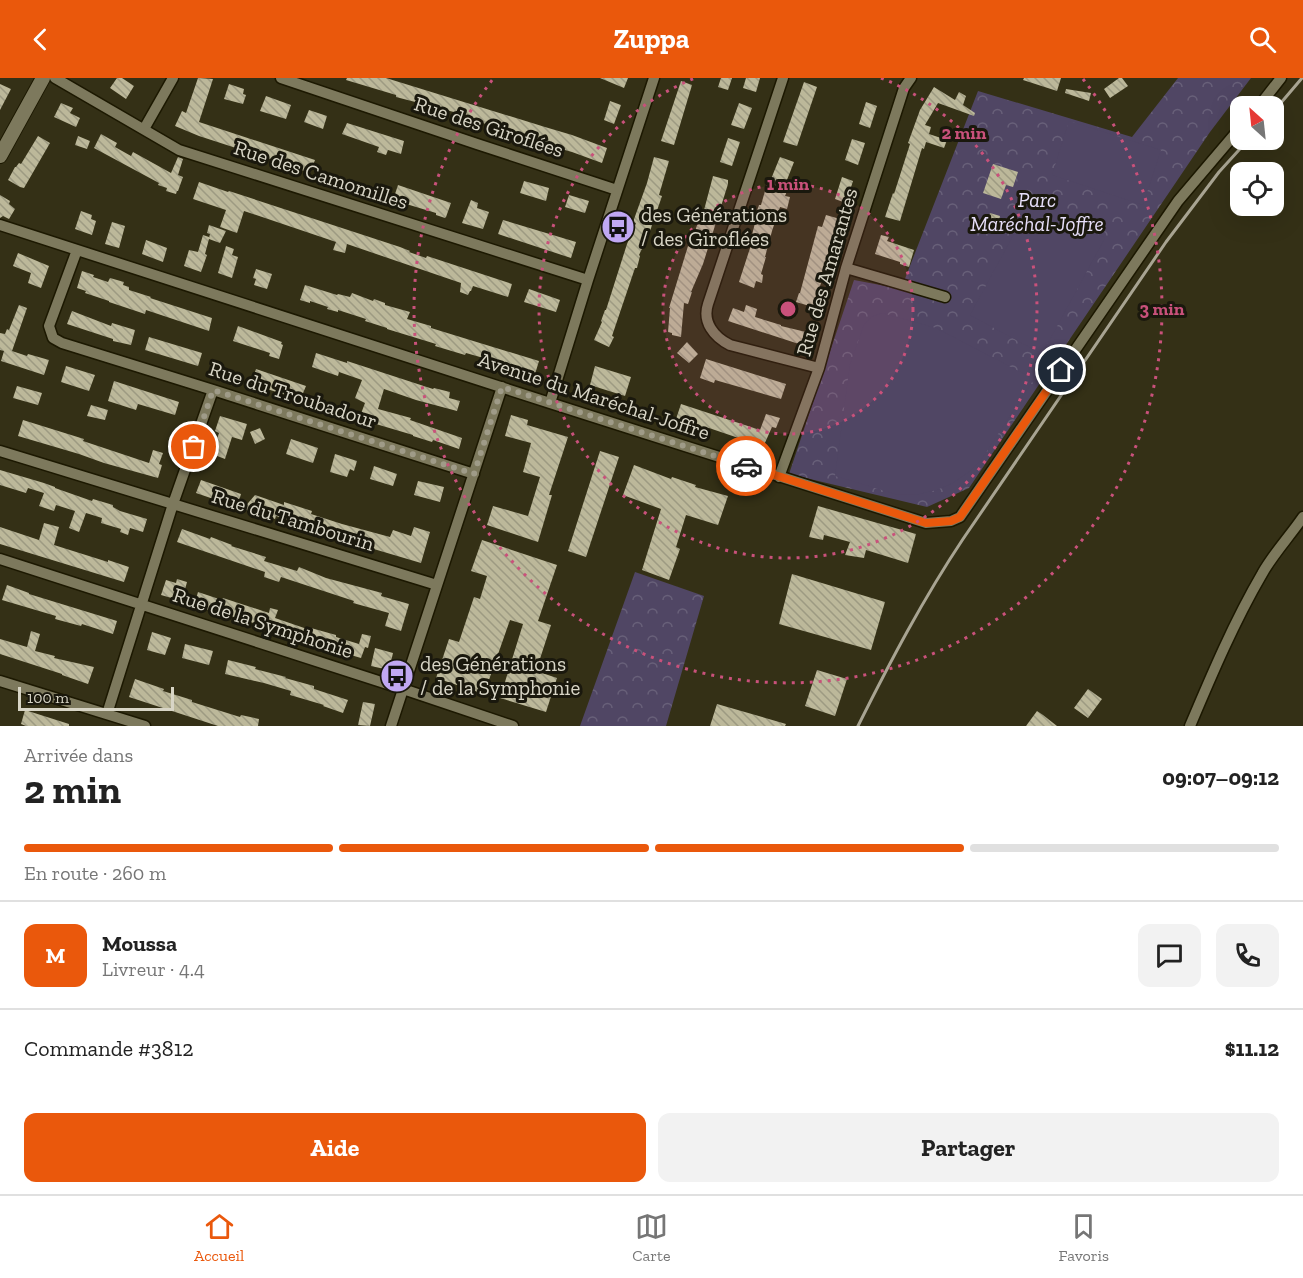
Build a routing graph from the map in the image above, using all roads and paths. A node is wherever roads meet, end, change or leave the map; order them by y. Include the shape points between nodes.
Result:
1 (43, 78) edge
2 (55, 78) edge
3 (173, 78) edge
4 (281, 78) edge
5 (654, 78) edge
6 (783, 78) edge
7 (912, 78) edge
8 (1281, 78) edge
9 (1267, 96) edge
10 (144, 129) junction
11 (1230, 140) edge
12 (0, 156) edge
13 (617, 190) junction
14 (0, 225) edge
15 (77, 250) junction
16 (846, 268) junction
17 (588, 280) junction
18 (945, 297) dead end
19 (819, 368) junction
20 (502, 387) junction
21 (213, 390) junction
22 (550, 403) junction
23 (0, 451) edge
24 (474, 474) junction
25 (779, 477) junction
26 (173, 504) junction
27 (1303, 517) edge
28 (0, 559) edge
29 (437, 585) junction
30 (141, 605) junction
31 (0, 681) edge
32 (403, 689) junction
33 (107, 714) junction
34 (145, 726) edge
35 (391, 726) edge
36 (513, 726) edge
37 (1190, 726) edge

1 - 12 street
2 - 10 street, Rue des Camomilles
3 - 10 street
4 - 13 street, Rue des Giroflées
5 - 13 street
6 - 19 street via 706,317 712,332 723,342
7 - 16 street, Rue des Amarantes via 904,88
8 - 9 street
10 - 17 street, Rue des Camomilles via 179,150
11 - 25 street, Avenue du Maréchal-Joffre via 1178,201 960,517 926,523
13 - 17 street
14 - 15 street, Avenue du Maréchal-Joffre
15 - 20 street, Avenue du Maréchal-Joffre
15 - 21 street, Rue du Troubadour via 50,326 53,338
16 - 18 street
16 - 19 street, Rue des Amarantes
17 - 22 street
19 - 25 street, Rue des Amarantes
20 - 22 street, Avenue du Maréchal-Joffre
20 - 24 street
21 - 24 street, Rue du Troubadour
21 - 26 street
22 - 25 street, Avenue du Maréchal-Joffre
23 - 26 street, Rue du Tambourin
24 - 29 street
26 - 29 street, Rue du Tambourin
26 - 30 street
27 - 37 street via 1263,571
28 - 30 street, Rue de la Symphonie
29 - 32 street
30 - 32 street, Rue de la Symphonie
30 - 33 street
31 - 33 street
32 - 35 street
32 - 36 street, Rue de la Symphonie
33 - 34 street

